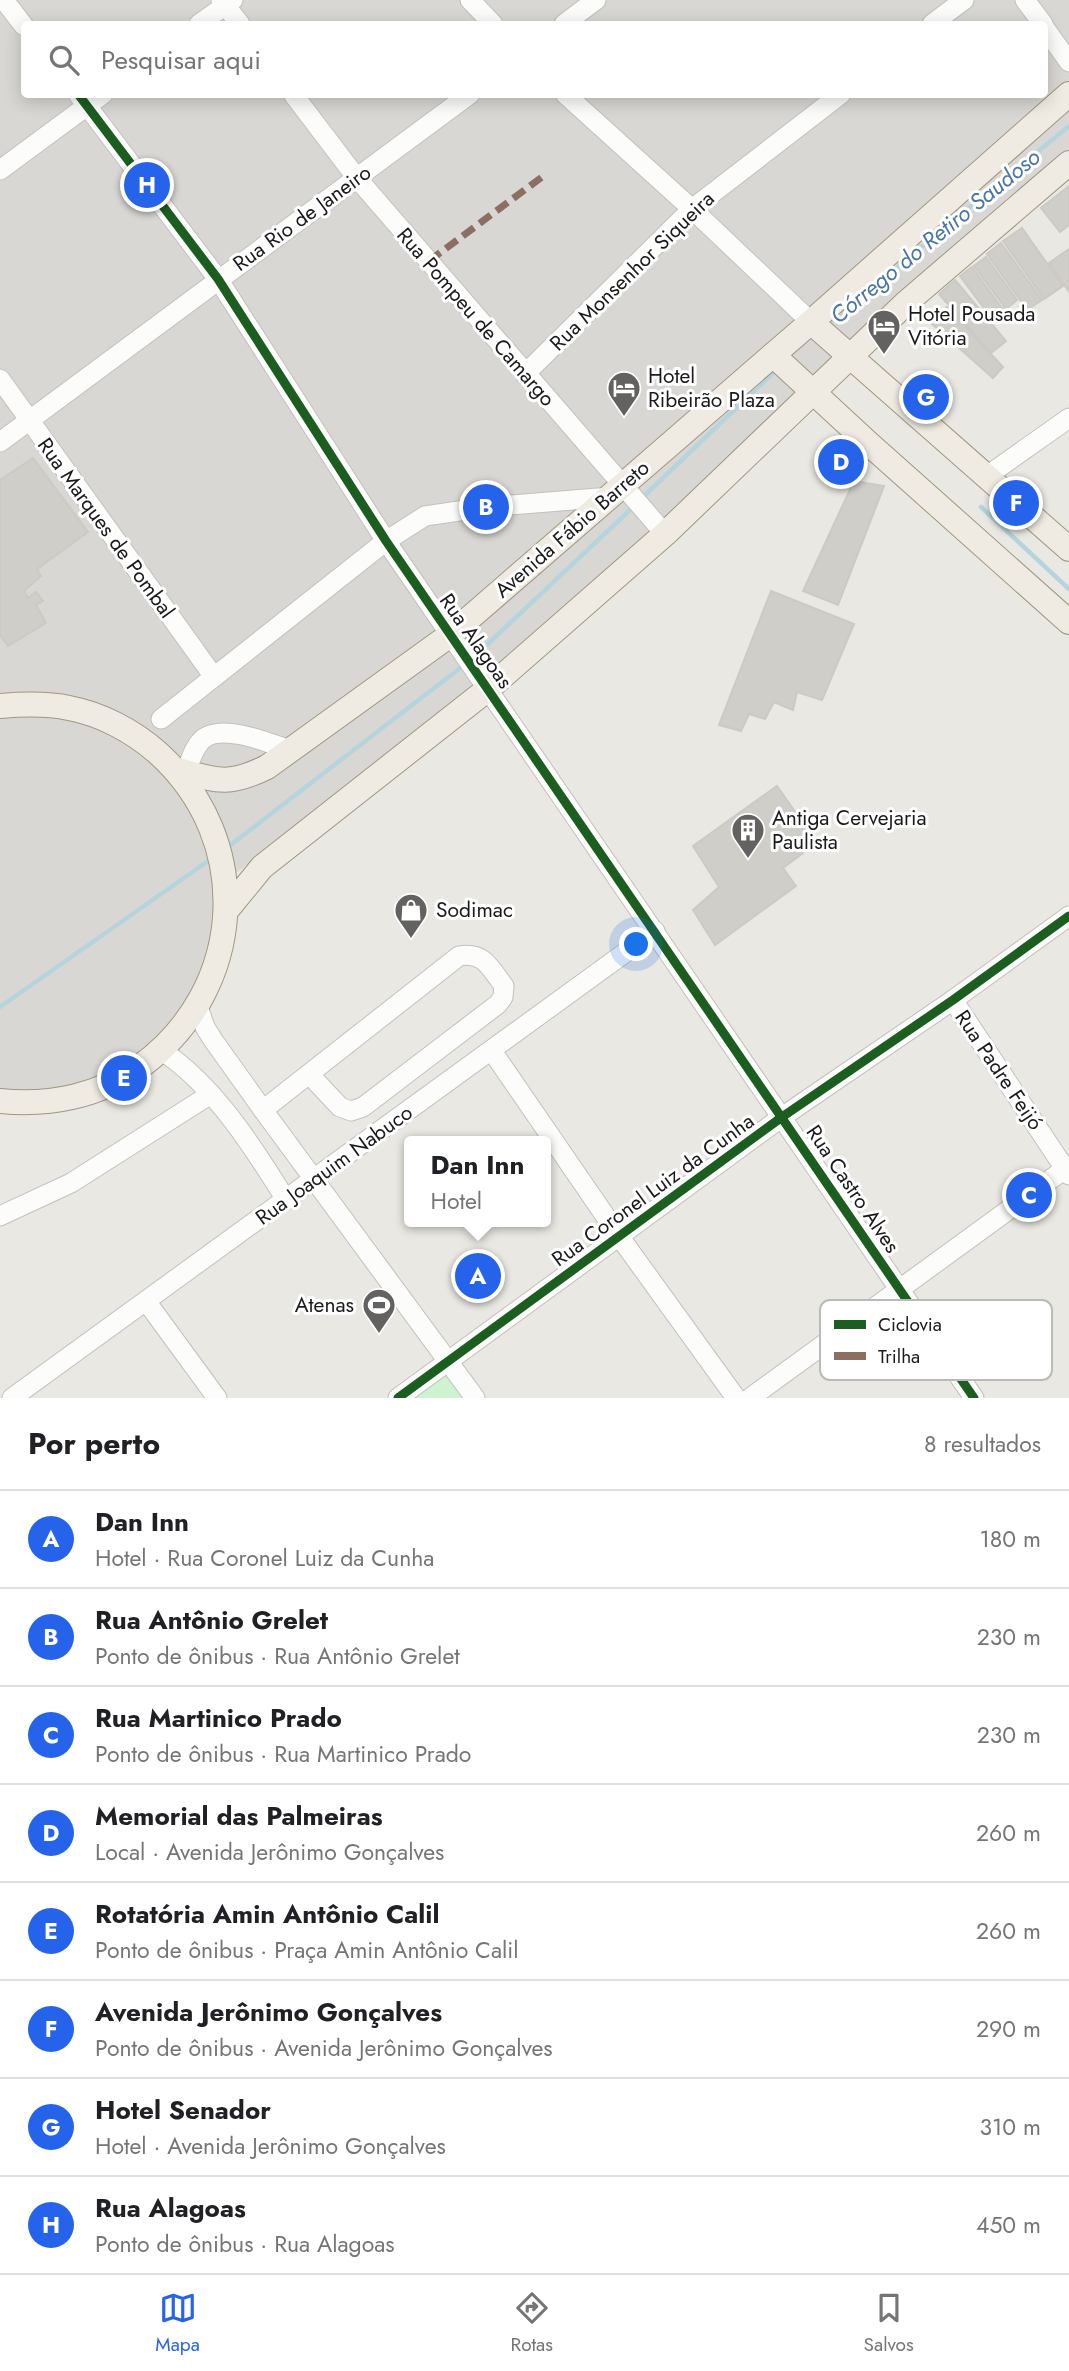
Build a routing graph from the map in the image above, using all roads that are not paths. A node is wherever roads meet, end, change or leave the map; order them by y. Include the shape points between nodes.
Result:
1 (4, 0) edge
2 (470, 0) edge
3 (596, 0) edge
4 (964, 0) edge
5 (1026, 0) edge
6 (227, 2) edge
7 (203, 21) edge
8 (238, 21) edge
9 (490, 21) edge
10 (568, 21) edge
11 (936, 21) edge
12 (1041, 21) edge
13 (21, 22) edge
14 (1048, 32) edge
15 (1069, 62) edge
16 (1069, 94) edge
17 (90, 98) edge
18 (296, 98) edge
19 (465, 98) edge
20 (569, 98) edge
21 (836, 98) edge
22 (1069, 163) edge
23 (0, 170) edge
24 (356, 177) junction
25 (692, 209) junction
26 (218, 279) junction
27 (815, 325) junction
28 (846, 354) junction
29 (777, 359) junction
30 (525, 374) junction
31 (0, 379) edge
32 (808, 389) junction
33 (1069, 418) edge
34 (29, 422) junction
35 (0, 442) edge
36 (987, 476) junction
37 (620, 492) junction
38 (663, 531) junction
39 (386, 541) junction
40 (1069, 549) edge
41 (1069, 622) edge
42 (452, 637) junction
43 (214, 677) junction
44 (484, 683) junction
45 (0, 692) edge
46 (28, 703) junction
47 (0, 706) edge
48 (161, 719) dead end
49 (290, 750) junction
50 (181, 771) junction
51 (226, 911) junction
52 (1065, 925) edge
53 (655, 931) junction
54 (953, 1000) junction
55 (198, 1007) junction
56 (162, 1051) junction
57 (492, 1051) junction
58 (309, 1074) junction
59 (211, 1094) junction
60 (12, 1102) edge
61 (263, 1110) junction
62 (0, 1114) edge
63 (782, 1117) junction
64 (550, 1136) edge
65 (551, 1137) edge
66 (297, 1158) junction
67 (1068, 1170) edge
68 (271, 1175) junction
69 (314, 1179) junction
70 (286, 1200) junction
71 (0, 1216) edge
72 (619, 1236) junction
73 (900, 1289) junction
74 (885, 1300) edge
75 (907, 1300) edge
76 (146, 1301) junction
77 (820, 1347) edge
78 (449, 1361) junction
79 (962, 1380) edge
80 (12, 1398) edge
81 (217, 1398) edge
82 (398, 1398) edge
83 (475, 1398) edge
84 (736, 1398) edge
85 (750, 1398) edge
86 (974, 1398) edge

1 - 13 street
2 - 9 street
3 - 10 street
4 - 11 street
5 - 12 street
6 - 7 street
6 - 8 street
14 - 15 street
16 - 27 main road, Avenida Fábio Barreto
17 - 23 street
17 - 26 street, Rua Alagoas
18 - 24 street, Rua Pompeu de Camargo
19 - 24 street, Rua Rio de Janeiro
20 - 25 street
21 - 25 street, Rua Monsenhor Siqueira
22 - 28 main road
24 - 26 street, Rua Rio de Janeiro
24 - 30 street, Rua Pompeu de Camargo
25 - 27 street
25 - 30 street, Rua Monsenhor Siqueira
26 - 34 street, Rua Rio de Janeiro
26 - 39 street, Rua Alagoas
27 - 28 main road
27 - 29 main road, Avenida Fábio Barreto
28 - 32 main road
28 - 36 main road
29 - 32 main road
29 - 37 main road, Avenida Fábio Barreto
30 - 37 street, Rua Pompeu de Camargo
31 - 34 street, Rua Marques de Pombal
32 - 38 main road
32 - 41 main road
33 - 36 street
34 - 35 street, Rua Rio de Janeiro
34 - 43 street, Rua Marques de Pombal
36 - 40 main road
37 - 38 street, Rua Pompeu de Camargo
37 - 39 street via 425,516
37 - 42 main road, Avenida Fábio Barreto
38 - 44 main road
39 - 42 street, Rua Alagoas
39 - 43 street
42 - 44 street, Rua Alagoas
42 - 49 main road, Avenida Fábio Barreto
43 - 48 street
44 - 51 main road via 261,867
44 - 53 street, Rua Alagoas
45 - 46 main road
46 - 47 main road
46 - 50 main road via 69,708 108,720
49 - 50 main road, Avenida Fábio Barreto via 267,767 236,779 212,780
49 - 50 street via 258,738 219,734 205,738
50 - 51 main road via 212,827 225,881
51 - 55 main road via 218,961
52 - 54 street, Rua Coronel Luiz da Cunha
53 - 57 street, Rua Joaquim Nabuco
53 - 63 street, Rua Castro Alves
54 - 63 street, Rua Coronel Luiz da Cunha
54 - 67 street, Rua Padre Feijó
55 - 56 main road
55 - 61 street via 209,1033
56 - 59 street via 189,1070
56 - 60 main road via 124,1078 76,1097
57 - 64 street
57 - 69 street, Rua Joaquim Nabuco
58 - 58 street via 459,956 482,958 504,986 498,1004 363,1107 351,1111 340,1107
58 - 61 street
59 - 68 street
59 - 71 street via 71,1183
60 - 62 main road
61 - 66 street
63 - 72 street, Rua Coronel Luiz da Cunha
63 - 73 street, Rua Castro Alves
65 - 72 street
66 - 68 street
66 - 69 street
67 - 73 street
68 - 70 street
69 - 70 street, Rua Joaquim Nabuco
69 - 78 street
70 - 76 street, Rua Joaquim Nabuco
72 - 78 street, Rua Coronel Luiz da Cunha
72 - 84 street
73 - 74 street
73 - 75 street, Rua Castro Alves
76 - 80 street, Rua Joaquim Nabuco
76 - 81 street
77 - 85 street
78 - 82 street, Rua Coronel Luiz da Cunha
78 - 83 street
79 - 86 street, Rua Castro Alves

